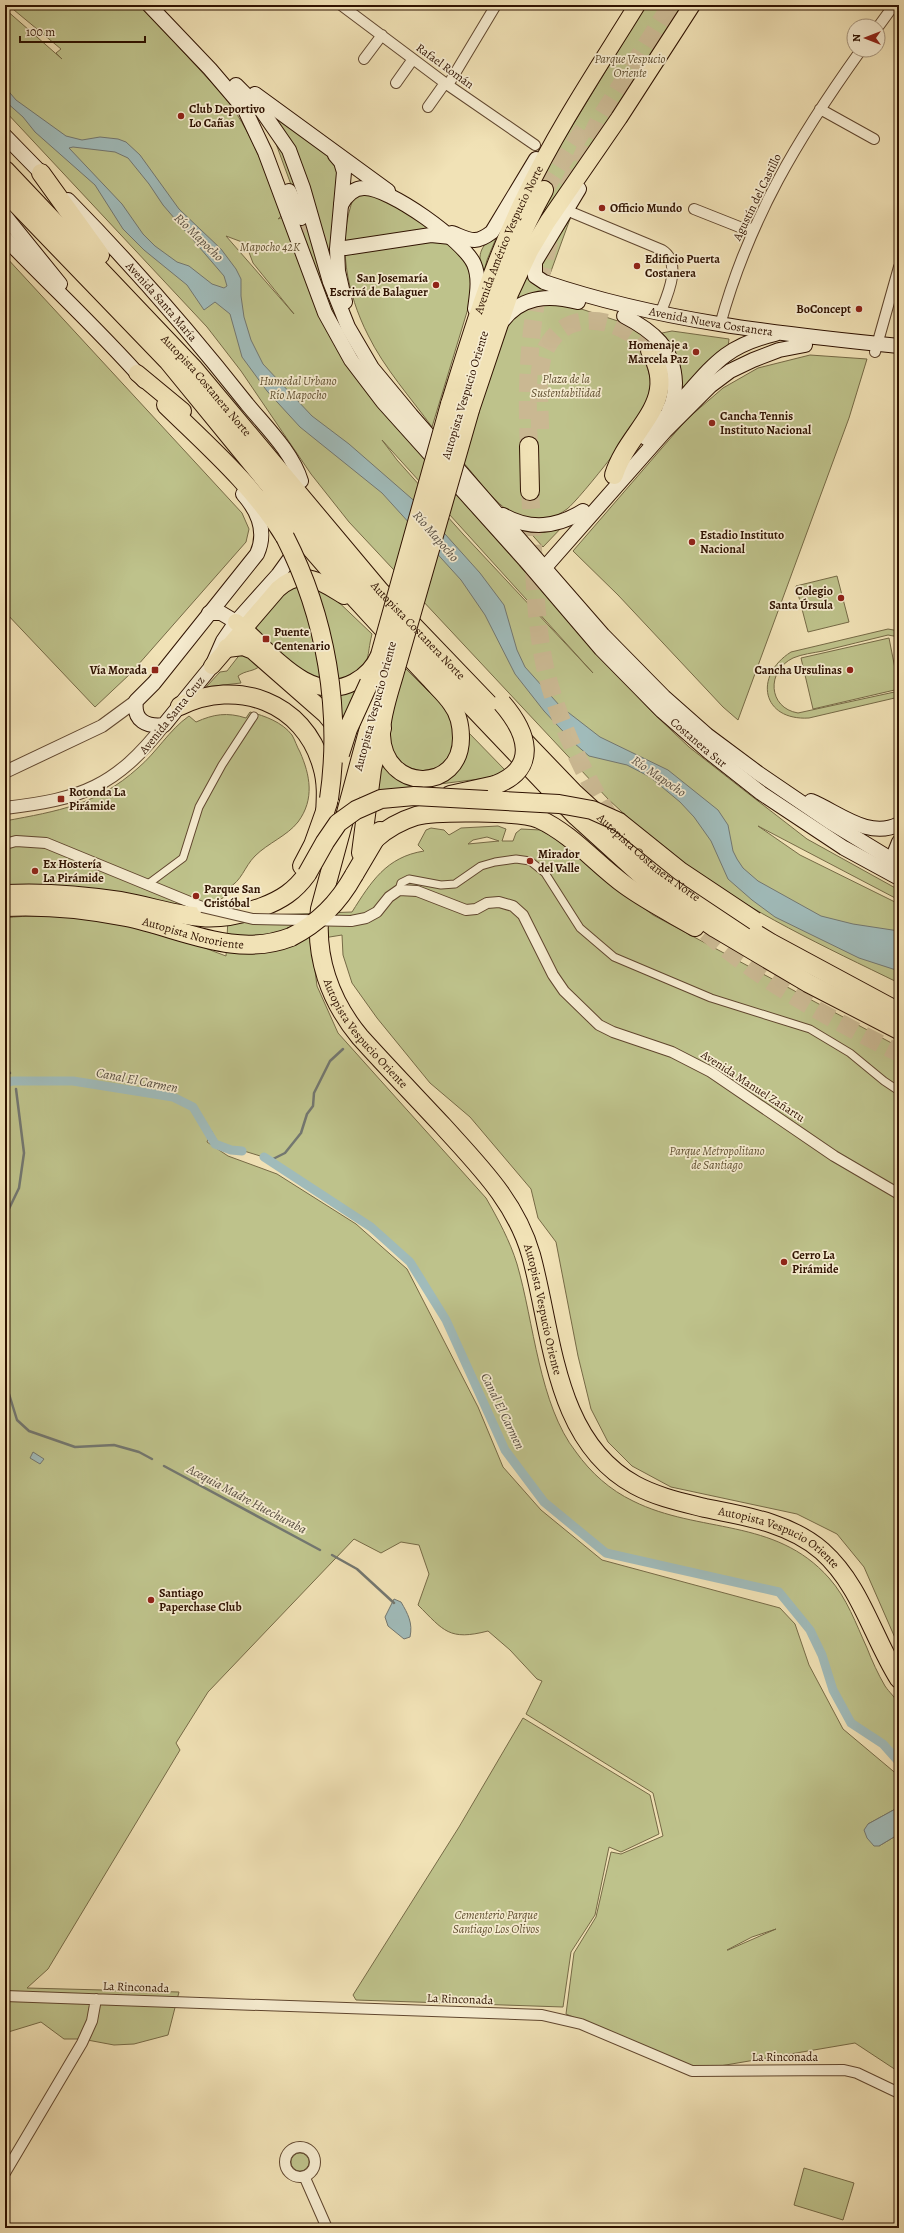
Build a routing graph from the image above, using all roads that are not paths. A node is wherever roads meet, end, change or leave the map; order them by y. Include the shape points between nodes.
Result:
1 (158, 5) edge
2 (341, 5) edge
3 (495, 5) edge
4 (637, 5) edge
5 (692, 5) edge
6 (894, 5) edge
7 (885, 18) edge
8 (382, 35) junction
9 (855, 58) edge
10 (364, 59) dead end
11 (413, 59) junction
12 (227, 76) junction
13 (396, 83) dead end
14 (447, 84) junction
15 (428, 107) dead end
16 (820, 109) junction
17 (245, 110) junction
18 (619, 118) junction
19 (557, 133) junction
20 (5, 136) edge
21 (874, 139) dead end
22 (535, 145) dead end
23 (331, 150) junction
24 (5, 170) edge
25 (41, 173) junction
26 (544, 190) tunnel mouth
27 (5, 192) edge
28 (397, 200) junction
29 (341, 205) junction
30 (694, 209) dead end
31 (566, 210) junction
32 (5, 216) edge
33 (301, 218) tunnel mouth
34 (753, 229) junction
35 (447, 233) junction
36 (5, 238) edge
37 (345, 248) tunnel mouth
38 (899, 266) edge
39 (534, 269) joint
40 (131, 301) junction
41 (660, 314) junction
42 (624, 316) junction
43 (720, 325) junction
44 (94, 326) junction
45 (498, 327) junction
46 (781, 332) junction
47 (469, 338) junction
48 (756, 339) junction
49 (357, 344) junction
50 (804, 345) junction
51 (899, 346) edge
52 (876, 348) junction
53 (650, 351) tunnel mouth
54 (899, 354) edge
55 (137, 373) junction
56 (166, 406) junction
57 (460, 408) junction
58 (666, 415) junction
59 (534, 446) tunnel mouth
60 (614, 474) junction
61 (300, 488) junction
62 (535, 491) tunnel mouth
63 (495, 510) junction
64 (583, 511) junction
65 (291, 557) dead end
66 (539, 568) junction
67 (359, 605) junction
68 (209, 613) junction
69 (240, 625) junction
70 (227, 648) junction
71 (384, 660) junction
72 (212, 666) junction
73 (136, 701) junction
74 (451, 703) junction
75 (180, 706) junction
76 (254, 716) dead end
77 (164, 725) junction
78 (374, 732) junction
79 (5, 772) edge
80 (785, 791) junction
81 (327, 806) junction
82 (348, 807) junction
83 (5, 808) edge
84 (421, 808) junction
85 (899, 824) edge
86 (899, 842) edge
87 (5, 844) edge
88 (895, 870) edge
89 (354, 875) junction
90 (148, 884) junction
91 (399, 890) junction
92 (5, 894) edge
93 (263, 906) junction
94 (5, 907) edge
95 (687, 922) junction
96 (769, 961) junction
97 (881, 1003) junction
98 (899, 1012) edge
99 (899, 1030) edge
100 (899, 1090) edge
101 (899, 1194) edge
102 (899, 1679) edge
103 (5, 1996) edge
104 (96, 1999) junction
105 (899, 2092) edge
106 (5, 2173) edge
107 (305, 2178) dead end
108 (327, 2228) edge

1 - 12 main road
1 - 17 main road
2 - 8 street, Rafael Román
3 - 14 street
4 - 19 main road, Avenida Américo Vespucio Norte
5 - 18 main road, Avenida Américo Vespucio Norte
6 - 7 street
8 - 10 street
8 - 11 street, Rafael Román
9 - 16 street, Agustín del Castillo
11 - 13 street
11 - 14 street, Rafael Román
12 - 23 main road
12 - 49 main road via 262,111 289,150 303,188 330,282
14 - 15 street
14 - 22 street, Rafael Román
16 - 21 street
16 - 34 street, Agustín del Castillo via 779,176
17 - 33 main road via 260,124 268,138
17 - 66 main road via 265,152 325,313 347,354 383,402
18 - 31 main road, Avenida Américo Vespucio Norte via 607,145
18 - 45 main road, Avenida Américo Vespucio Norte via 544,227 522,267
19 - 35 main road via 538,155 492,232 475,241
19 - 47 main road, Avenida Américo Vespucio Norte via 508,234
20 - 25 main road, Avenida Santa María
23 - 28 main road via 382,186
23 - 29 main road via 344,168
24 - 40 highway, Autopista Costanera Norte
25 - 40 highway via 111,269
25 - 61 main road, Avenida Santa María via 124,259 191,334 287,454
26 - 57 highway, Autopista Vespucio Oriente via 501,285
27 - 96 highway, Autopista Costanera Norte via 168,361 289,509 358,587 553,794 649,882 703,920
28 - 29 main road via 376,190 361,188 350,193
28 - 35 main road
29 - 49 main road via 336,236 338,271
30 - 34 street via 742,228
31 - 39 main road, Avenida Américo Vespucio Norte via 539,253
31 - 41 street via 668,254 673,269
32 - 44 main road
34 - 43 street, Agustín del Castillo
35 - 37 main road
35 - 47 main road via 471,258 478,278
36 - 44 main road
38 - 52 street
39 - 41 main road, Avenida Nueva Costanera via 536,278 544,282 615,304
40 - 61 highway, Autopista Costanera Norte
41 - 43 main road, Avenida Nueva Costanera
42 - 45 main road, Avenida Nueva Costanera via 565,299 542,297 516,307
42 - 48 main road, Avenida Nueva Costanera
42 - 58 main road via 655,335 670,357 675,375 675,389 672,404
43 - 46 main road, Avenida Nueva Costanera
44 - 55 main road
45 - 57 main road, Avenida Américo Vespucio Norte
46 - 48 main road
46 - 52 main road, Avenida Nueva Costanera
47 - 57 main road, Avenida Américo Vespucio Norte
48 - 50 main road, Avenida Nueva Costanera
48 - 58 main road, Avenida Nueva Costanera via 737,347 712,364
49 - 63 main road via 383,382
50 - 52 main road, Avenida Nueva Costanera
50 - 66 main road, Avenida Nueva Costanera via 779,350 753,360 730,371 710,386
51 - 52 main road, Avenida Nueva Costanera
52 - 54 main road, Avenida Nueva Costanera
53 - 60 highway via 659,370 658,396 650,415 624,450
55 - 56 main road
55 - 67 main road via 166,395 233,458
56 - 68 main road via 253,506 261,528 257,554
56 - 81 highway, bridge via 241,479 268,512 285,538 303,577 312,600 324,652 332,703 335,737
57 - 71 highway, Autopista Vespucio Oriente, bridge
58 - 60 main road, Avenida Nueva Costanera
59 - 62 highway
60 - 64 main road, Avenida Nueva Costanera
61 - 84 highway, bridge via 502,703 521,729 525,749 522,762 514,774 495,785
61 - 97 highway, Autopista Costanera Norte via 357,565 418,631 575,794 642,856 689,892 742,926
63 - 64 main road via 511,519 534,526 559,523
63 - 66 main road
64 - 66 main road, Avenida Nueva Costanera
65 - 69 main road, Avenida Santa Cruz
66 - 80 main road, Costanera Sur via 664,697 732,755
66 - 88 main road, Costanera Sur via 619,667 662,711 708,752 788,812 844,848
67 - 69 main road via 317,580 299,579 281,586
67 - 74 main road
68 - 69 main road via 221,613
68 - 73 main road via 154,683
69 - 70 main road
69 - 71 main road via 301,679 321,687 352,683
69 - 72 main road, Avenida Santa Cruz via 223,641
70 - 72 main road
70 - 82 highway via 243,646 253,650 331,720 341,734 348,753 351,776
71 - 78 highway, Autopista Vespucio Oriente
71 - 81 highway, bridge via 369,683 345,738
72 - 75 main road, Avenida Santa Cruz
73 - 77 main road via 136,713 142,722 149,726
73 - 79 street via 102,726
74 - 78 main road via 460,724 460,750 451,766 435,777 415,779 397,771 386,755 382,741
74 - 95 highway via 585,838 643,889
75 - 77 main road, Avenida Santa Cruz
75 - 81 highway via 205,696 237,694 259,699 287,714 306,733 320,757
76 - 90 street via 222,765 199,807 182,858
77 - 83 street, Avenida Santa Cruz via 136,758 117,774 92,788 64,798
78 - 82 highway, Autopista Vespucio Oriente
78 - 89 highway via 364,841
80 - 85 main road via 823,806 864,827 878,830
80 - 88 main road, Costanera Sur via 875,850
81 - 93 highway via 311,849 295,877
82 - 102 highway, Autopista Vespucio Oriente via 319,917 323,964 330,986 341,1011 352,1027 479,1166 512,1208 531,1255 568,1405 585,1439 614,1472 645,1490 680,1502 763,1522 790,1531 813,1545 849,1580
84 - 89 highway via 382,832 374,840
84 - 95 highway via 507,813 537,818 566,835 625,885 661,909
86 - 88 main road
87 - 90 street via 16,841 46,842
89 - 94 highway, Autopista Nororiente, bridge via 343,894 310,926 291,937 264,945 232,945 150,922 74,909
90 - 91 street, bridge via 202,907 253,918 366,918 377,912 389,897
91 - 100 street via 401,883 409,879 441,885 455,884 481,866 516,859 530,861 545,873 580,928 614,957 711,998 810,1029 850,1053
91 - 101 street, Avenida Manuel Zañartu via 417,891 466,910 476,909 487,903 499,902 513,906 522,915 564,991 599,1025 672,1052 711,1072 834,1156
92 - 93 highway, Autopista Nororiente via 93,897 204,918 234,916
93 - 97 highway, bridge via 286,895 308,874 338,823 356,810 381,798 414,796 560,804 585,808 611,817 680,871 836,970
95 - 96 highway
96 - 99 highway, Autopista Costanera Norte
97 - 98 highway, Autopista Costanera Norte
103 - 104 street, La Rinconada
104 - 105 street, La Rinconada via 542,2015 581,2024 692,2071 844,2070 857,2073
104 - 106 street via 92,2020 82,2043
107 - 108 street

